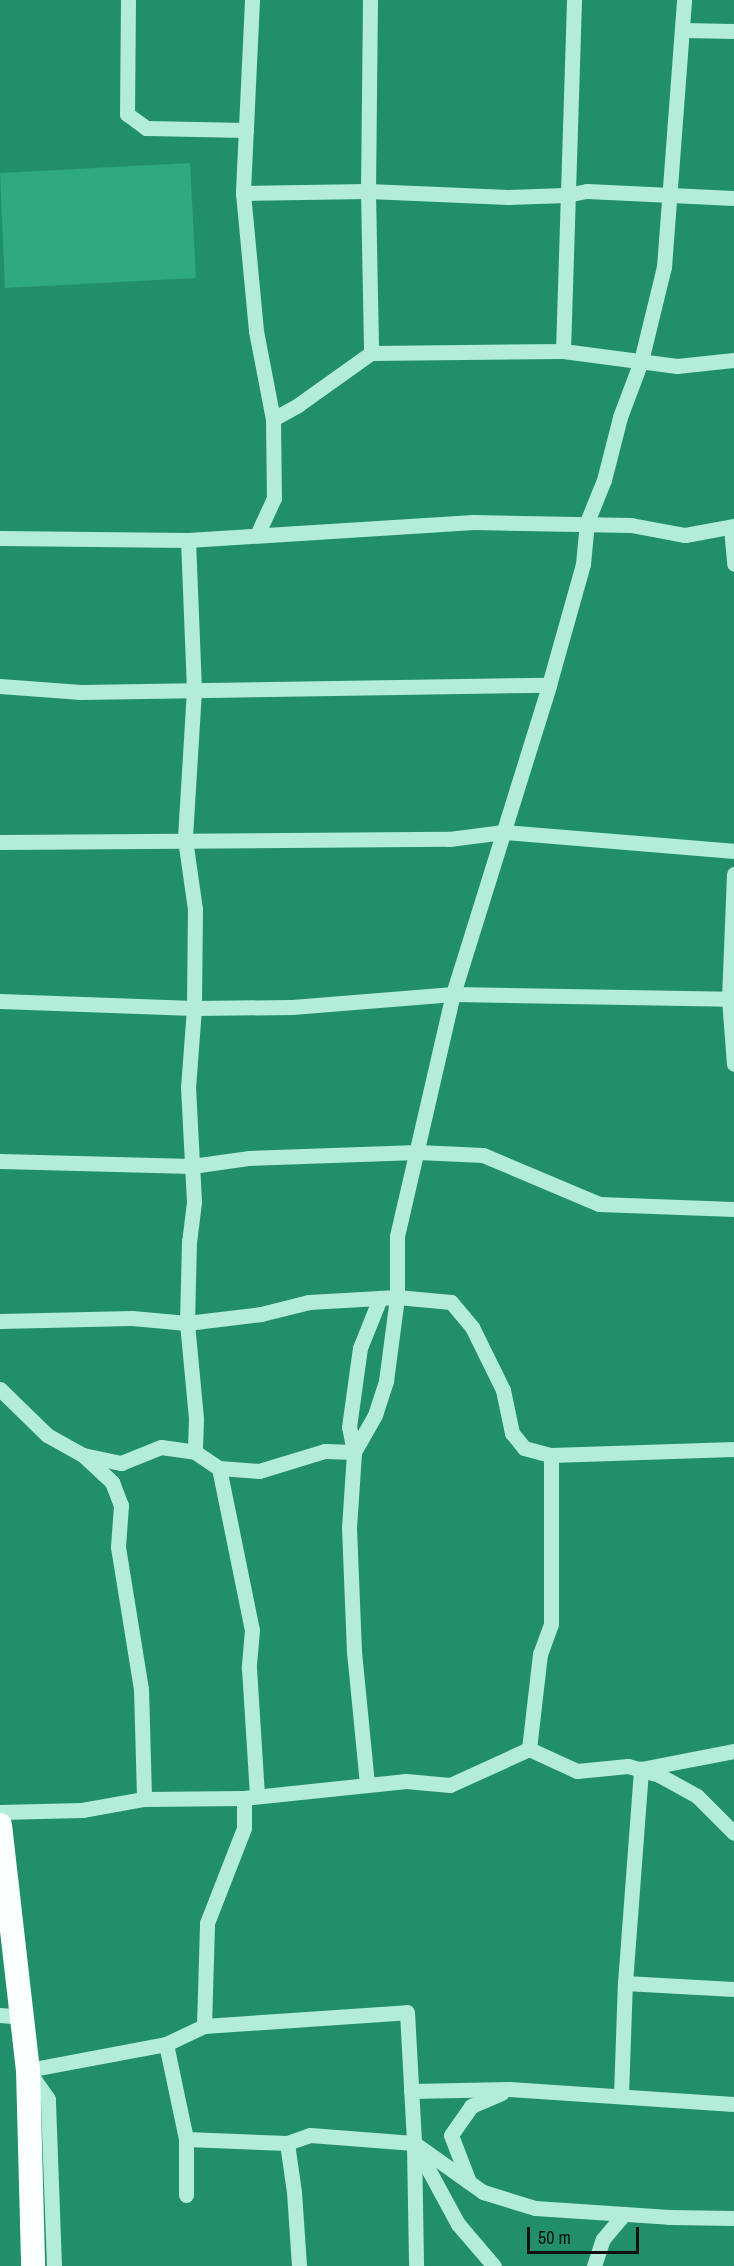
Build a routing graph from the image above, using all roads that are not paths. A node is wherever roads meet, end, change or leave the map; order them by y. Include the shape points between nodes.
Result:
1 (128, 0) edge
2 (252, 0) edge
3 (370, 0) edge
4 (574, 0) edge
5 (684, 0) edge
6 (683, 30) junction
7 (734, 31) edge
8 (246, 130) junction
9 (368, 191) junction
10 (243, 193) junction
11 (566, 195) junction
12 (669, 195) junction
13 (734, 198) edge
14 (563, 351) junction
15 (371, 353) junction
16 (734, 360) edge
17 (641, 361) junction
18 (273, 418) junction
19 (587, 522) junction
20 (733, 526) edge
21 (257, 535) junction
22 (0, 537) edge
23 (188, 540) junction
24 (734, 564) edge
25 (549, 685) junction
26 (0, 686) edge
27 (194, 690) junction
28 (504, 832) junction
29 (185, 839) junction
30 (0, 842) edge
31 (734, 850) edge
32 (734, 874) edge
33 (453, 994) junction
34 (732, 999) edge
35 (0, 1001) edge
36 (194, 1008) junction
37 (734, 1064) edge
38 (418, 1152) junction
39 (0, 1161) edge
40 (192, 1166) junction
41 (734, 1209) edge
42 (398, 1297) junction
43 (380, 1298) junction
44 (0, 1321) edge
45 (187, 1323) junction
46 (0, 1389) edge
47 (734, 1449) edge
48 (195, 1452) junction
49 (354, 1452) junction
50 (83, 1455) junction
51 (551, 1455) junction
52 (219, 1468) junction
53 (529, 1749) junction
54 (734, 1751) edge
55 (641, 1770) junction
56 (367, 1784) junction
57 (251, 1797) junction
58 (144, 1799) junction
59 (0, 1812) edge
60 (0, 1825) edge
61 (734, 1833) edge
62 (625, 1983) junction
63 (734, 1989) edge
64 (10, 2016) edge
65 (204, 2026) junction
66 (166, 2044) junction
67 (28, 2070) junction
68 (509, 2089) junction
69 (411, 2091) junction
70 (621, 2096) junction
71 (734, 2104) edge
72 (186, 2139) junction
73 (286, 2143) junction
74 (414, 2143) junction
75 (469, 2182) junction
76 (186, 2195) dead end
77 (589, 2212) junction
78 (624, 2214) junction
79 (734, 2218) edge
80 (603, 2238) junction
81 (33, 2266) edge
82 (54, 2266) edge
83 (299, 2266) edge
84 (416, 2266) edge
85 (494, 2266) edge
86 (594, 2266) edge

1 - 8 street via 127,114 146,128
2 - 8 street
3 - 9 street
4 - 11 street
5 - 6 street
6 - 7 street
6 - 12 street
8 - 10 street
9 - 10 street
9 - 11 street via 508,197
9 - 15 street
10 - 18 street via 256,331
11 - 12 street via 587,191
11 - 14 street
12 - 13 street
12 - 17 street via 664,267
14 - 15 street
14 - 17 street
15 - 18 street
16 - 17 street via 677,366
17 - 19 street
18 - 21 street via 274,498
19 - 20 street via 685,535
19 - 21 street via 473,522
19 - 25 street via 583,564
20 - 24 street
21 - 23 street
22 - 23 street
23 - 27 street
25 - 27 street
25 - 28 street
26 - 27 street via 81,692
27 - 29 street
28 - 29 street via 449,838
28 - 31 street
28 - 33 street
29 - 30 street
29 - 36 street via 195,909
32 - 34 street
33 - 34 street
33 - 36 street via 292,1007
33 - 38 street
34 - 37 street
35 - 36 street
36 - 40 street via 188,1087
38 - 40 street via 249,1158
38 - 41 street via 483,1155 599,1204
38 - 42 street via 397,1236
39 - 40 street
40 - 45 street via 194,1202
42 - 43 street
42 - 49 street via 386,1381 375,1415
42 - 51 street via 451,1302 472,1327 503,1390 512,1433 524,1448
43 - 45 street via 309,1302 261,1314
43 - 49 street via 360,1348 349,1427
44 - 45 street via 132,1318
45 - 48 street via 196,1419
46 - 50 street via 47,1435
47 - 51 street
48 - 50 street via 162,1447 121,1463
48 - 52 street
49 - 52 street via 325,1451 259,1470
49 - 56 street via 349,1528 354,1652
50 - 58 street via 112,1482 121,1505 118,1547 141,1689
51 - 53 street via 551,1624 540,1654
52 - 57 street via 252,1630
53 - 55 street via 577,1771 628,1766
53 - 56 street via 450,1785 406,1781
54 - 55 street
55 - 61 street via 659,1775 697,1796
55 - 62 street
56 - 57 street
57 - 58 street
57 - 65 street via 244,1828 207,1923
58 - 59 street via 82,1810
60 - 64 main road
62 - 63 street
62 - 70 street
64 - 67 main road
65 - 66 street
65 - 69 street via 407,2012
66 - 67 street
66 - 72 street
67 - 81 main road
67 - 82 street via 48,2099
68 - 69 street
68 - 70 street
68 - 75 street via 471,2106 451,2135
69 - 74 street
70 - 71 street
72 - 73 street
72 - 76 street
73 - 74 street via 310,2135
73 - 83 street
74 - 75 street
74 - 84 street
74 - 85 street via 458,2224
75 - 77 street via 483,2192 534,2208
77 - 78 street
77 - 80 street
78 - 79 street
78 - 80 street
80 - 86 street

